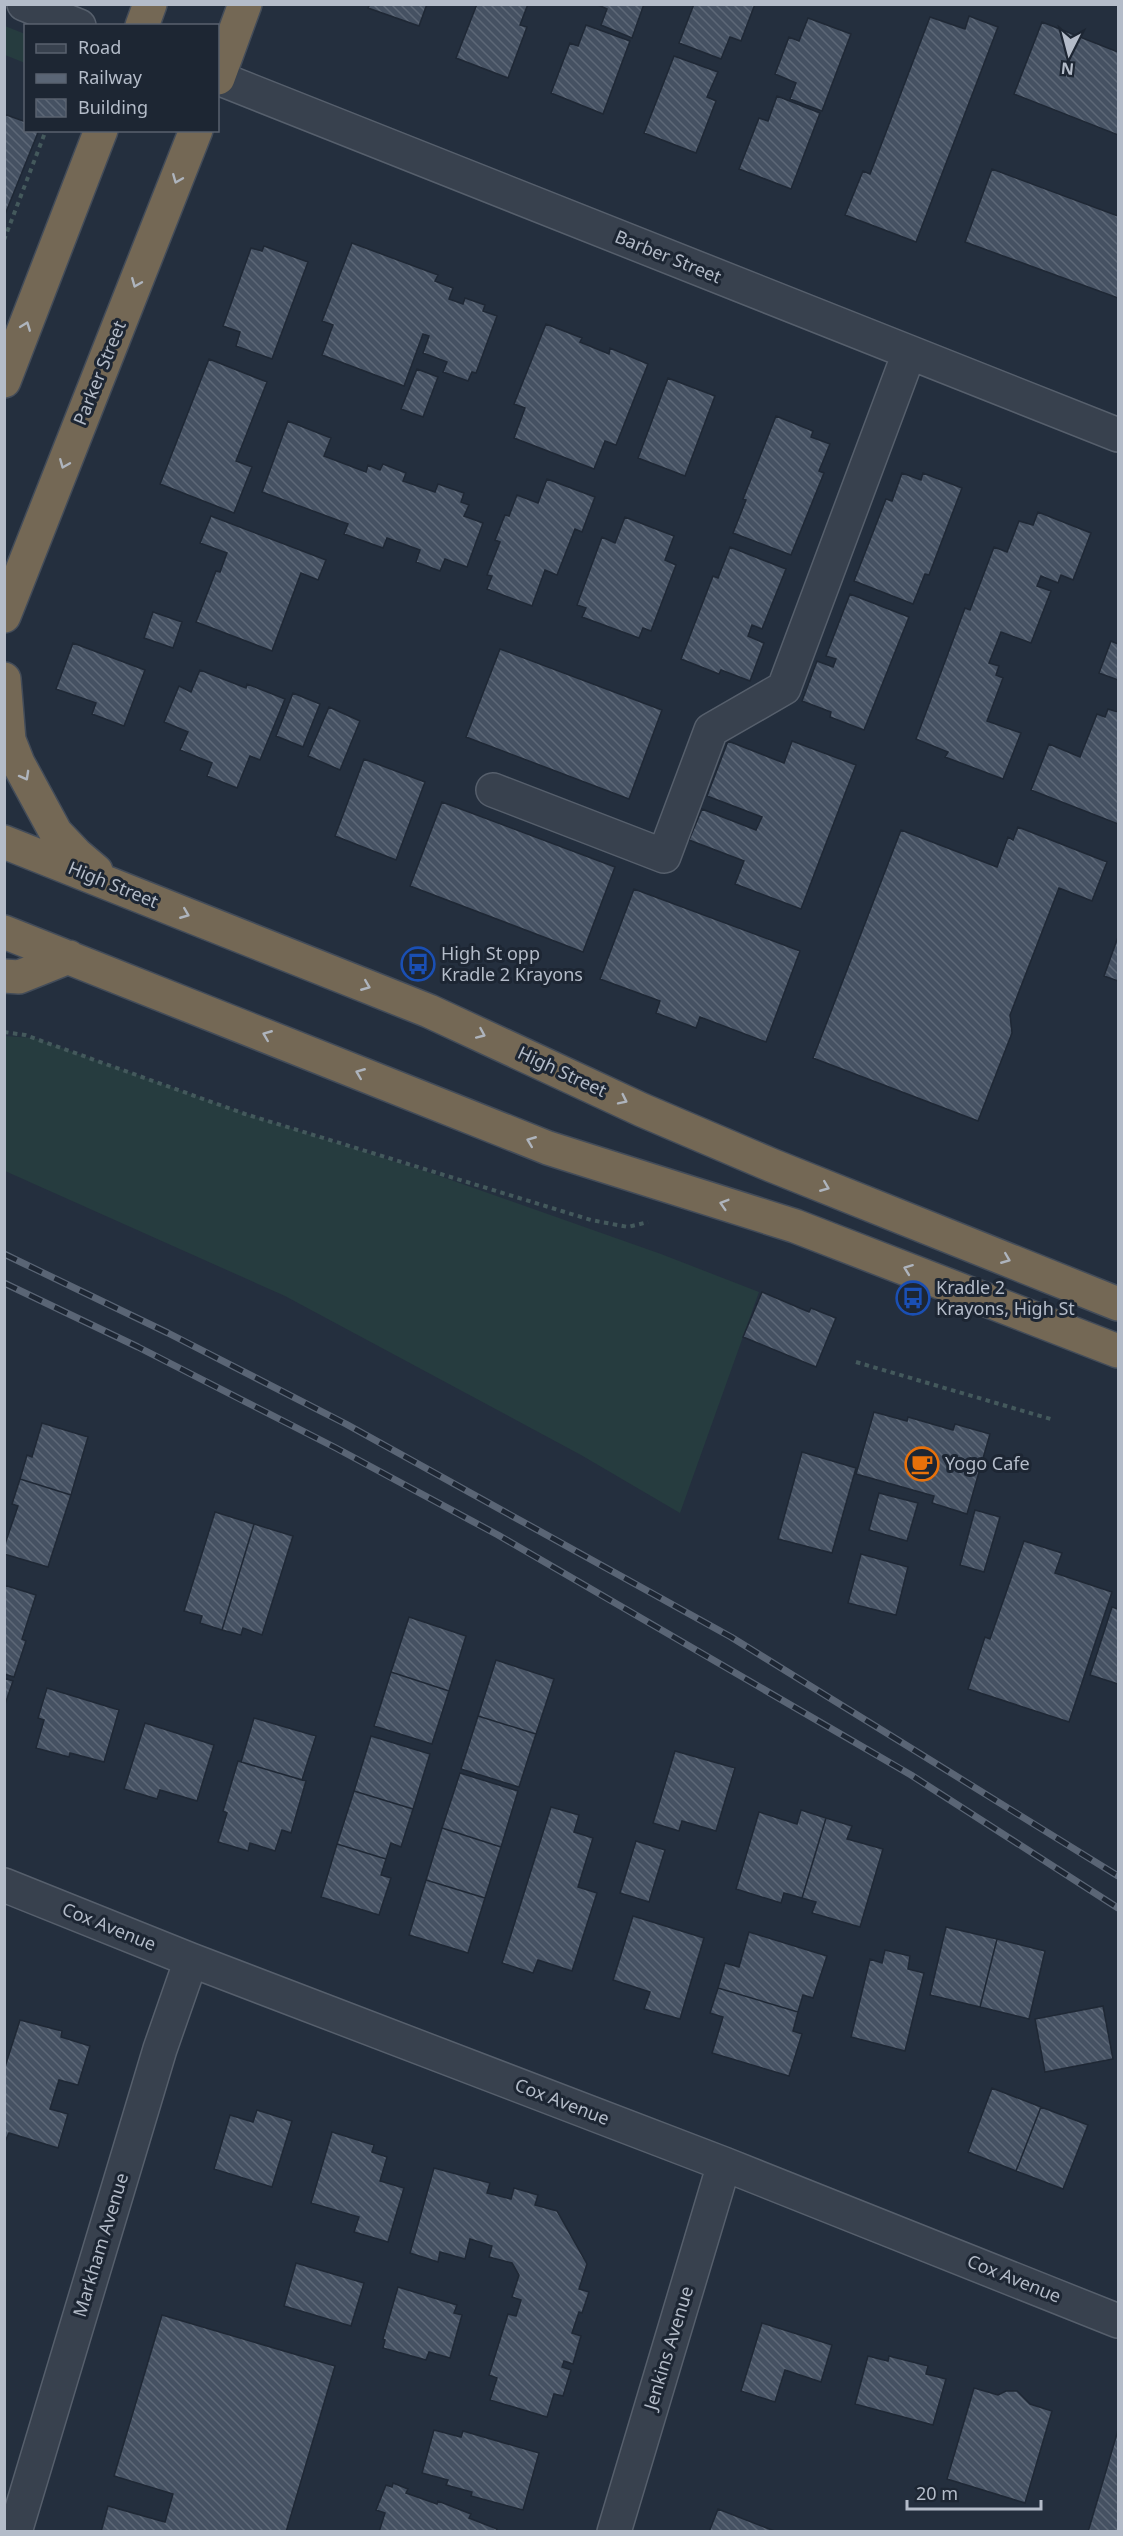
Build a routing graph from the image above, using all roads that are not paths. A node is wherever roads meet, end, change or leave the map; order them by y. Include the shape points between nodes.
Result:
1 (24, 4) edge
2 (150, 4) edge
3 (245, 4) edge
4 (74, 24) edge
5 (143, 24) edge
6 (219, 75) edge
7 (219, 78) edge
8 (100, 132) edge
9 (195, 132) edge
10 (909, 353) junction
11 (4, 381) edge
12 (1119, 435) edge
13 (4, 616) edge
14 (4, 679) edge
15 (493, 790) dead end
16 (4, 842) edge
17 (112, 884) junction
18 (4, 932) edge
19 (69, 957) junction
20 (4, 976) edge
21 (1119, 1304) edge
22 (1119, 1351) edge
23 (4, 1885) edge
24 (191, 1960) junction
25 (724, 2164) junction
26 (1119, 2321) edge
27 (15, 2532) edge
28 (614, 2532) edge

1 - 4 street
2 - 5 highway
3 - 6 highway
7 - 10 street, Barber Street
11 -> 8 highway
9 -> 13 highway, Parker Street
10 - 12 street, Barber Street
10 - 15 street via 784,688 711,730 664,856
14 -> 17 highway via 9,740 18,763 56,833
16 - 17 highway, High Street
17 -> 21 highway, High Street via 429,1011 771,1165
18 - 19 highway
19 - 20 highway via 19,977
22 -> 19 highway via 795,1226 548,1148
23 - 24 street, Cox Avenue
24 - 25 street, Cox Avenue
24 - 27 street, Markham Avenue via 160,2049
25 - 26 street, Cox Avenue
25 - 28 street, Jenkins Avenue

